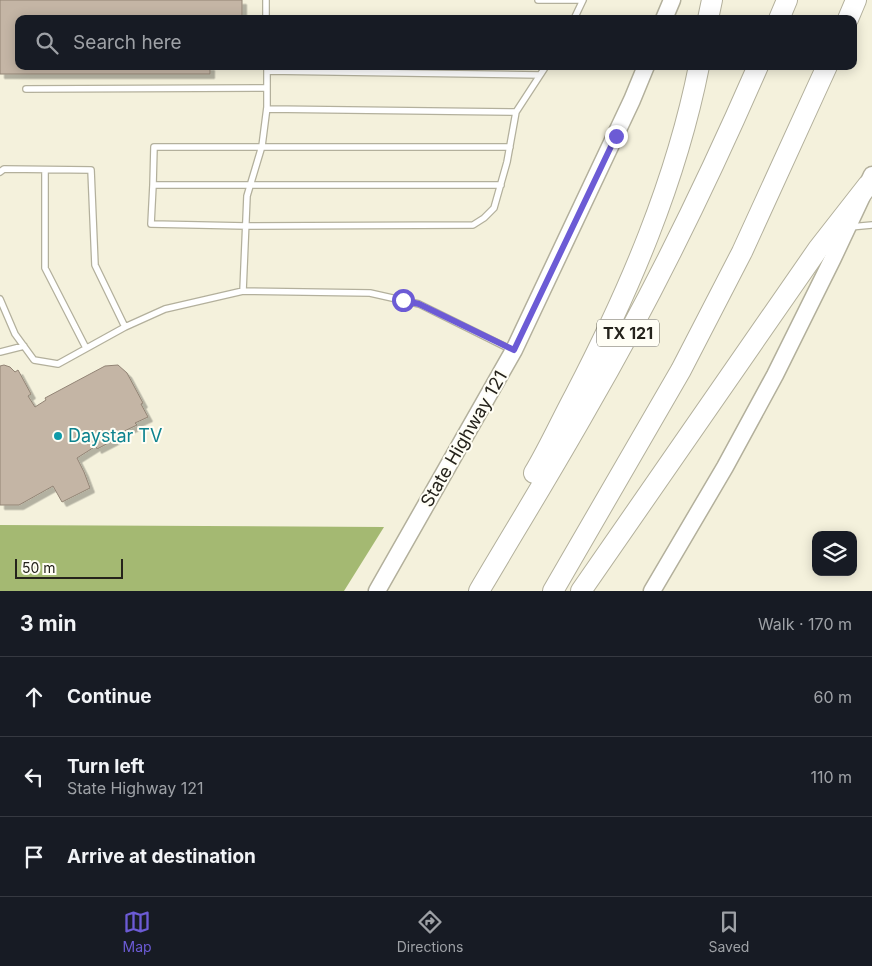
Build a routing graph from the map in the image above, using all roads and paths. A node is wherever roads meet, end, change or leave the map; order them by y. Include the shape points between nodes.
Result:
1 (266, 0) edge
2 (538, 0) edge
3 (583, 0) edge
4 (672, 0) edge
5 (712, 0) edge
6 (787, 0) edge
7 (856, 0) edge
8 (266, 15) edge
9 (576, 15) edge
10 (666, 15) edge
11 (709, 15) edge
12 (781, 15) edge
13 (850, 15) edge
14 (267, 70) edge
15 (345, 70) edge
16 (543, 70) edge
17 (644, 70) edge
18 (698, 70) edge
19 (756, 70) edge
20 (825, 70) edge
21 (540, 75) junction
22 (267, 88) junction
23 (26, 89) dead end
24 (267, 109) junction
25 (516, 112) junction
26 (262, 146) junction
27 (510, 147) junction
28 (45, 170) junction
29 (0, 172) edge
30 (870, 180) edge
31 (153, 185) junction
32 (250, 185) junction
33 (501, 186) junction
34 (872, 225) edge
35 (246, 226) junction
36 (848, 228) junction
37 (243, 291) junction
38 (0, 299) edge
39 (125, 327) junction
40 (24, 346) junction
41 (86, 348) junction
42 (514, 350) junction
43 (0, 352) edge
44 (377, 591) edge
45 (466, 591) edge
46 (479, 591) edge
47 (553, 591) edge
48 (581, 591) edge
49 (652, 591) edge

1 - 8 lane
2 - 3 lane
3 - 9 lane
4 - 10 main road
5 - 11 highway
6 - 12 highway
7 - 13 highway
14 - 22 lane
15 - 21 lane
16 - 21 lane
17 - 42 main road, State Highway 121
18 - 45 highway via 672,172 609,330 537,468
19 - 46 highway, TX 121 via 664,267 588,408
20 - 47 highway via 742,252 681,370
21 - 25 lane
22 - 23 lane
22 - 24 lane
24 - 25 lane
24 - 26 lane
25 - 27 lane
26 - 27 lane
26 - 31 lane via 154,147
26 - 32 lane
27 - 33 lane
28 - 29 lane via 4,169
28 - 39 lane via 91,170 95,265
28 - 41 lane via 45,268
30 - 36 main road
30 - 48 highway via 818,249
31 - 32 lane
31 - 35 lane via 151,224
32 - 33 lane
32 - 35 lane
33 - 35 lane via 494,208 473,225
34 - 36 lane
35 - 37 lane
36 - 49 main road via 775,375
37 - 39 lane via 165,309
37 - 42 lane via 370,294 419,304
38 - 40 lane via 14,334
39 - 41 lane
40 - 41 lane via 34,360 58,364
40 - 43 lane
42 - 44 main road, State Highway 121

